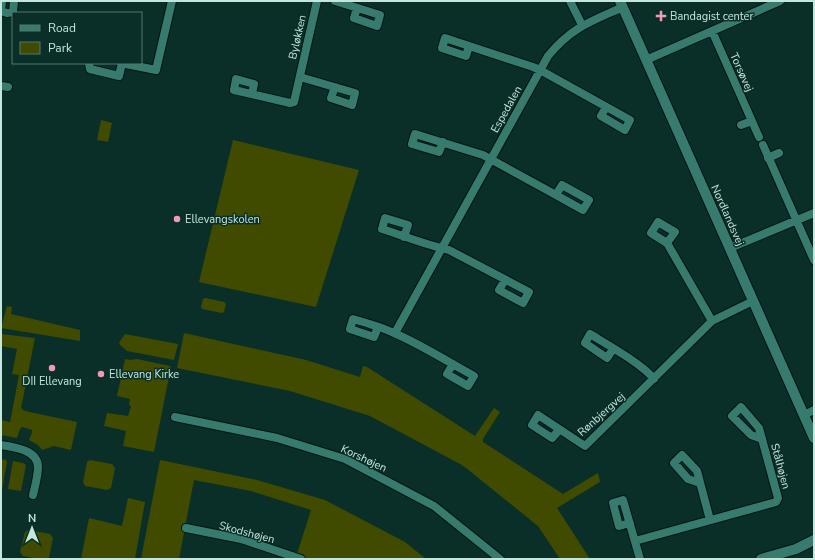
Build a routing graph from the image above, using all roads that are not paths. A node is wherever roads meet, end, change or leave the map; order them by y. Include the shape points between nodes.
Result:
1 (2, 1) edge
2 (14, 1) edge
3 (172, 1) edge
4 (316, 1) edge
5 (335, 1) edge
6 (570, 1) edge
7 (780, 1) edge
8 (622, 4) edge
9 (357, 8) dead end
10 (12, 12) edge
11 (13, 12) edge
12 (582, 25) junction
13 (712, 31) junction
14 (469, 46) dead end
15 (646, 60) junction
16 (89, 64) edge
17 (122, 64) edge
18 (127, 64) edge
19 (540, 70) junction
20 (300, 78) junction
21 (335, 87) dead end
22 (252, 94) dead end
23 (606, 107) dead end
24 (752, 121) junction
25 (741, 125) dead end
26 (759, 137) dead end
27 (443, 142) dead end
28 (763, 145) dead end
29 (779, 153) dead end
30 (768, 158) junction
31 (491, 159) junction
32 (556, 195) dead end
33 (814, 213) edge
34 (797, 221) junction
35 (404, 237) dead end
36 (667, 243) dead end
37 (441, 248) junction
38 (730, 248) junction
39 (814, 260) edge
40 (505, 280) dead end
41 (753, 301) junction
42 (712, 321) junction
43 (378, 327) dead end
44 (395, 334) junction
45 (613, 349) dead end
46 (453, 364) dead end
47 (654, 379) junction
48 (814, 410) edge
49 (804, 415) junction
50 (175, 417) dead end
51 (559, 430) dead end
52 (814, 438) edge
53 (762, 439) dead end
54 (1, 445) edge
55 (700, 483) dead end
56 (33, 495) dead end
57 (710, 520) junction
58 (630, 523) dead end
59 (186, 528) dead end
60 (635, 540) junction
61 (814, 540) edge
62 (301, 559) edge
63 (500, 559) edge
64 (640, 559) edge
65 (761, 559) edge

1 - 10 street via 1,11
2 - 11 street
3 - 18 street via 156,70
4 - 20 street, Byløkken
5 - 9 street
6 - 12 street
7 - 13 street
8 - 12 street, Espedalen
8 - 15 street, Nordlandsvej
12 - 19 street, Espedalen via 559,43
13 - 15 street
13 - 24 street, Torsøvej
14 - 19 street
15 - 38 street, Nordlandsvej
16 - 17 street via 90,69 119,76
19 - 23 street
19 - 31 street, Espedalen
20 - 21 street
20 - 22 street, Byløkken via 294,102
24 - 25 street
24 - 26 street, Torsøvej
27 - 31 street
28 - 30 street
29 - 30 street
30 - 34 street
31 - 32 street
31 - 37 street, Espedalen
33 - 34 street
34 - 38 street
34 - 39 street
35 - 37 street
36 - 42 street
37 - 40 street
37 - 44 street, Espedalen
38 - 41 street, Nordlandsvej
41 - 42 street, Rønbjergvej
41 - 49 street, Nordlandsvej
42 - 47 street, Rønbjergvej
43 - 44 street
44 - 46 street
45 - 47 street via 648,372
47 - 51 street, Rønbjergvej via 585,446
48 - 49 street
49 - 52 street, Nordlandsvej
50 - 63 street, Korshøjen via 277,438 346,459 434,506
53 - 57 street, Stålhøjen via 778,498 776,502
54 - 56 street via 27,451 36,460 38,472
55 - 57 street
57 - 60 street, Stålhøjen
58 - 60 street
59 - 62 street, Skodshøjen via 241,539
60 - 64 street
61 - 65 street via 796,549

